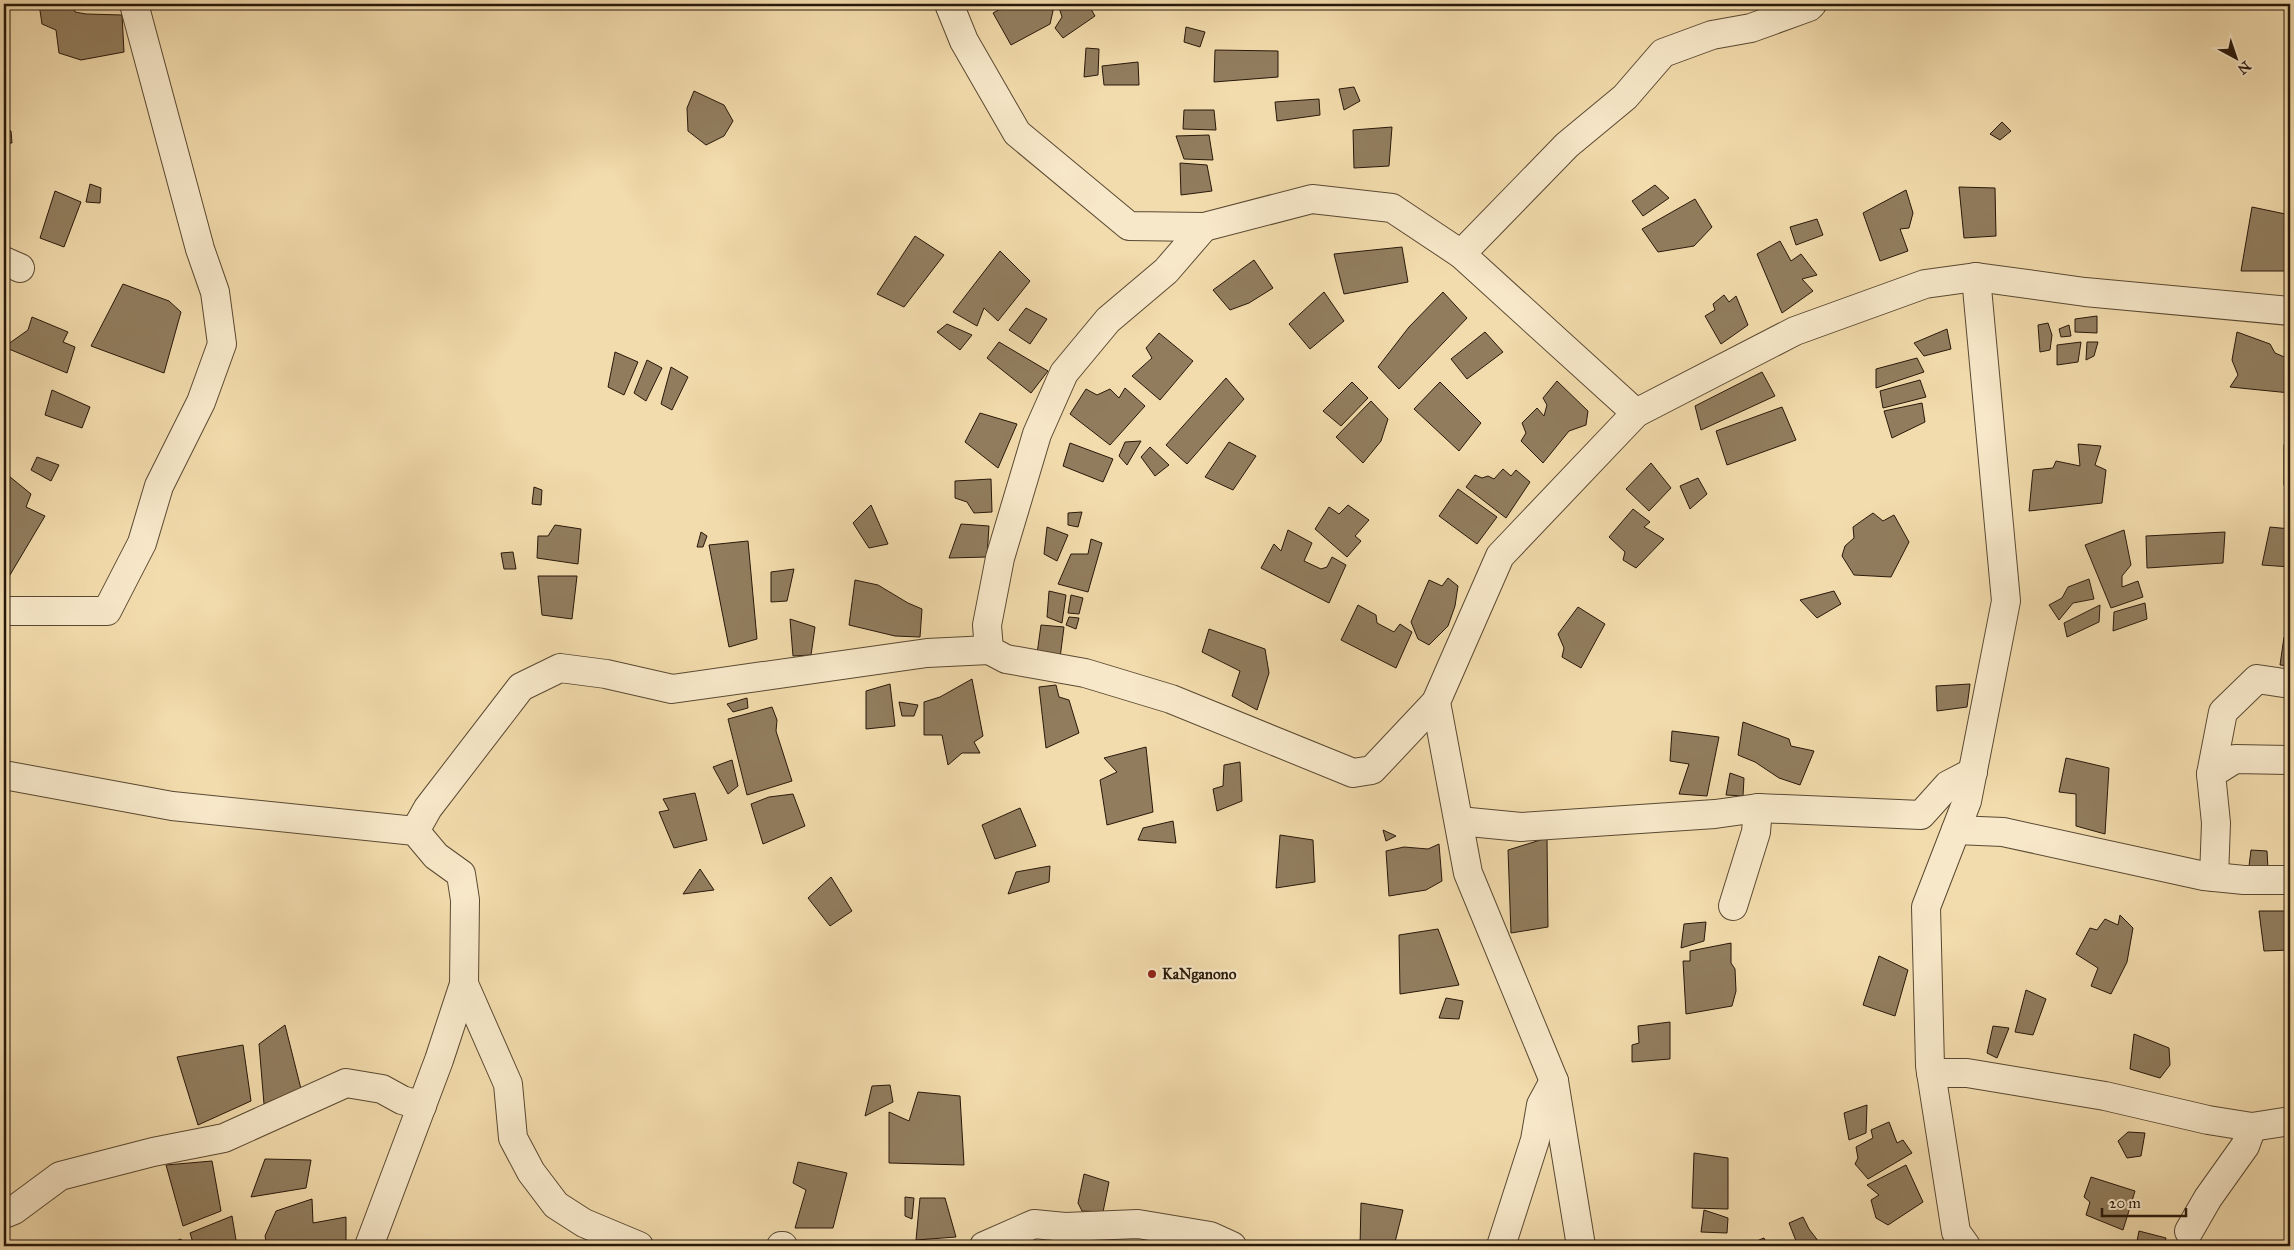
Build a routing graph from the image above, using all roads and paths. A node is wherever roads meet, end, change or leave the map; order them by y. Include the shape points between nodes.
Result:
1 (134, 4) edge
2 (949, 4) edge
3 (1812, 4) edge
4 (1204, 226) junction
5 (1461, 254) junction
6 (1976, 278) junction
7 (2290, 312) edge
8 (1636, 413) junction
9 (4, 611) edge
10 (989, 650) junction
11 (2290, 684) edge
12 (1436, 702) junction
13 (2290, 742) edge
14 (2290, 760) edge
15 (2261, 761) junction
16 (1973, 772) junction
17 (2211, 774) junction
18 (4, 775) edge
19 (1758, 808) junction
20 (1458, 821) junction
21 (1956, 830) junction
22 (415, 831) junction
23 (2214, 877) junction
24 (2290, 880) edge
25 (1733, 906) dead end
26 (464, 984) junction
27 (1931, 1072) junction
28 (1554, 1081) junction
29 (422, 1106) junction
30 (2290, 1120) edge
31 (2252, 1127) junction
32 (4, 1214) edge
33 (2189, 1231) dead end
34 (369, 1246) edge
35 (639, 1246) edge
36 (984, 1246) edge
37 (1232, 1246) edge
38 (1501, 1246) edge
39 (1581, 1246) edge
40 (1966, 1246) edge

1 - 9 street via 200,249 215,292 222,344 201,402 159,486 142,543 107,611
2 - 4 street via 964,41 1018,132 1129,226
3 - 5 street via 1751,28 1712,35 1664,53 1625,97 1567,145
4 - 5 street via 1312,199 1392,208
4 - 10 street via 1166,271 1108,320 1064,373 1037,434 1000,558 987,625
5 - 8 street
6 - 7 street
6 - 8 street via 1925,284 1795,331
6 - 16 street via 2006,601
8 - 12 street via 1500,556
10 - 12 street via 1006,659 1084,673 1171,699 1353,773 1372,770
10 - 22 street via 927,653 672,689 606,674 560,668 521,687 428,808
11 - 17 street via 2257,680 2223,712
12 - 20 street
13 - 15 street
14 - 15 street
15 - 17 street via 2235,759
16 - 19 street via 1948,785 1921,815
16 - 21 street
17 - 23 street via 2216,823
18 - 22 street via 172,806
19 - 20 street via 1715,814 1521,827
19 - 25 street via 1756,832
20 - 28 street via 1468,873
21 - 23 street via 2003,832
21 - 27 street via 1926,907
22 - 26 street via 436,856 460,874 464,900
23 - 24 street
26 - 29 street
26 - 35 street via 508,1084 512,1138 531,1172 556,1205 584,1223
27 - 31 street via 1967,1073 2105,1096
27 - 40 street via 1956,1232
28 - 38 street via 1542,1104 1535,1140
28 - 39 street
29 - 32 street via 382,1089 346,1083 224,1138 60,1176
29 - 34 street
30 - 31 street
31 - 33 street via 2246,1146 2208,1198
36 - 37 street via 1034,1224 1065,1227 1138,1224 1210,1236

